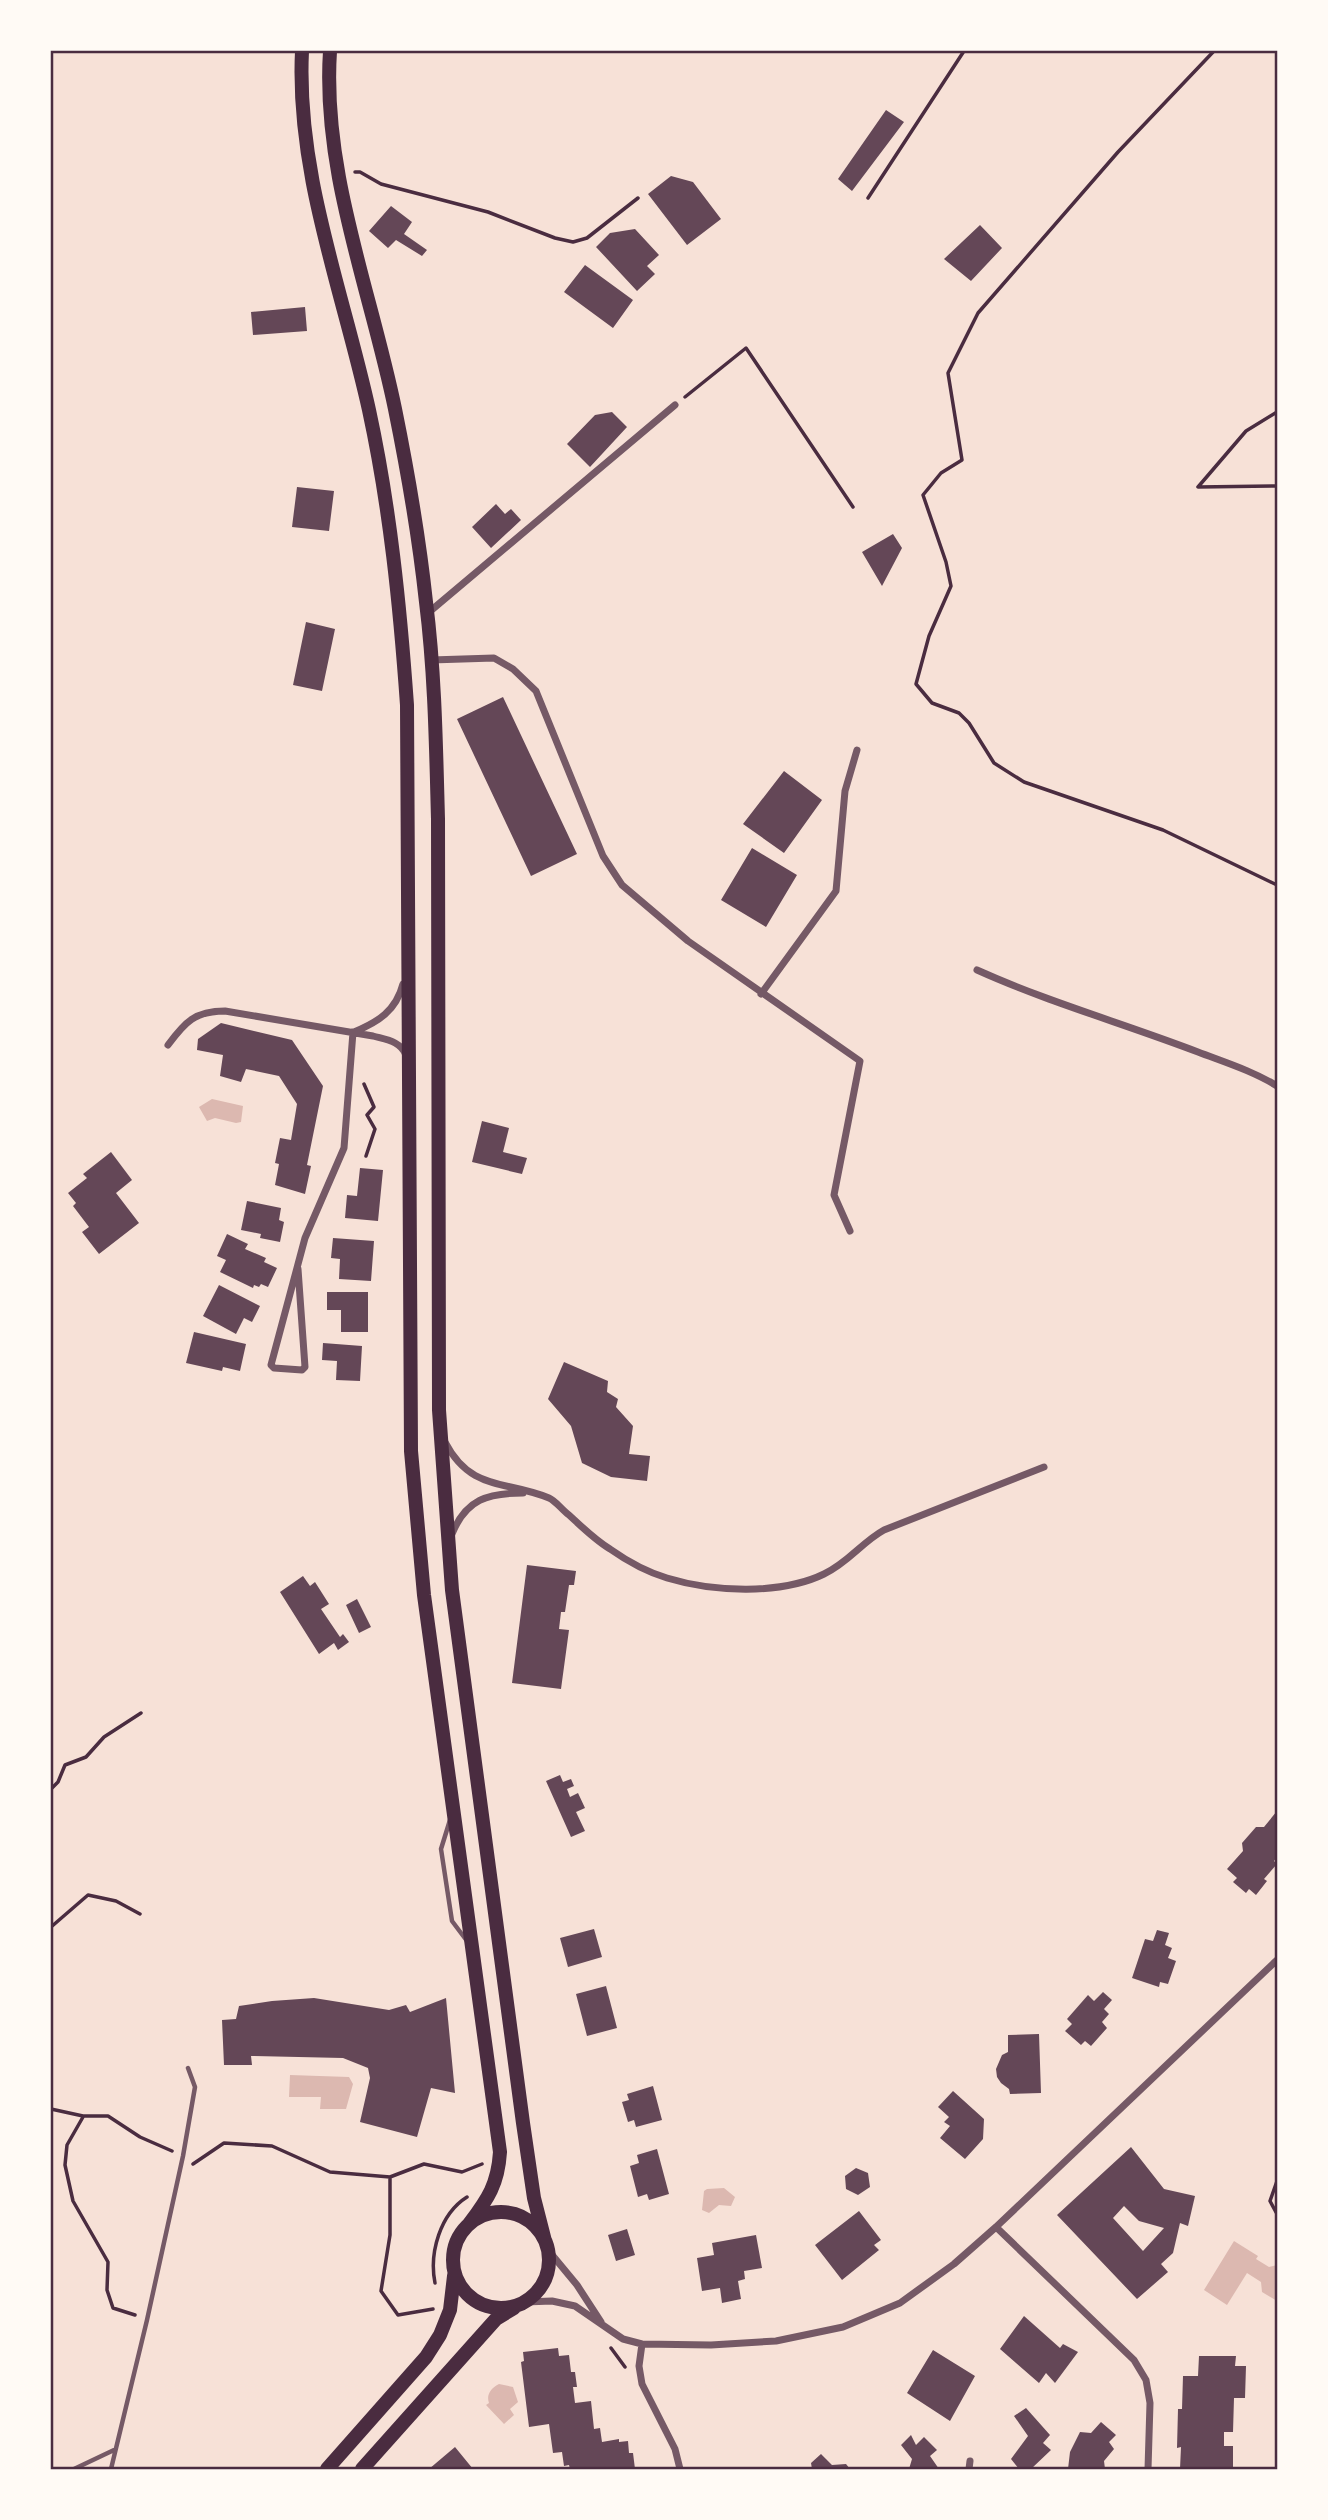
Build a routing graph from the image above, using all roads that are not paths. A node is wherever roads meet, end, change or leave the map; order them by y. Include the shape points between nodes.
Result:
1 (302, 51) edge
2 (330, 51) edge
3 (675, 405) road end
4 (428, 614) junction
5 (430, 660) junction
6 (857, 750) dead end
7 (409, 964) junction
8 (977, 970) dead end
9 (761, 994) junction
10 (354, 1032) junction
11 (168, 1045) dead end
12 (410, 1064) junction
13 (1277, 1086) edge
14 (850, 1231) dead end
15 (298, 1269) junction
16 (441, 1433) junction
17 (1044, 1467) dead end
18 (535, 1493) junction
19 (448, 1545) junction
20 (1277, 1960) edge
21 (188, 2067) dead end
22 (469, 2224) junction
23 (996, 2227) junction
24 (547, 2245) junction
25 (454, 2271) junction
26 (520, 2304) junction
27 (605, 2328) junction
28 (642, 2344) junction
29 (115, 2449) junction
30 (74, 2469) edge
31 (111, 2469) edge
32 (327, 2469) edge
33 (362, 2469) edge
34 (680, 2469) edge
35 (1148, 2469) edge

1 - 7 main road via 308,159 369,409 402,633 408,718
2 - 4 main road via 331,113 339,172 414,505
3 - 4 street
4 - 5 main road
5 - 9 street via 494,658 536,691 603,856 622,885
5 - 16 main road via 438,819
6 - 9 street via 845,792 836,891
7 - 10 street via 392,1009
7 - 12 main road
8 - 13 street via 1160,1037
9 - 14 street via 860,1061 834,1195
10 - 11 street via 206,1011 178,1030
10 - 12 street via 393,1041 403,1048
10 - 15 street via 344,1148 305,1238
12 - 22 main road via 411,1451 424,1595 500,2152 489,2198
15 - 15 street via 271,1365 274,1368 305,1367
16 - 18 street via 451,1454 472,1474
16 - 19 main road
17 - 18 street via 884,1530 824,1575 802,1583 746,1589 667,1578 637,1565 608,1548 552,1499
18 - 19 street via 496,1494 475,1502 456,1523
19 - 24 main road via 523,2123 534,2198
20 - 23 street
21 - 29 lane via 195,2087 184,2156
22 - 24 main road via 486,2214 506,2212 533,2224
22 - 25 main road via 457,2241
23 - 28 street via 900,2303 843,2327 776,2341
23 - 35 street via 1134,2360 1146,2380 1150,2403
24 - 26 main road via 545,2280
24 - 27 street
25 - 26 main road via 462,2289 477,2302 496,2308
25 - 32 main road via 454,2294 440,2335 426,2357
26 - 27 street via 552,2301 575,2306
26 - 33 main road via 489,2327
27 - 28 street
28 - 34 street via 642,2384 675,2448
29 - 30 lane
29 - 31 lane

